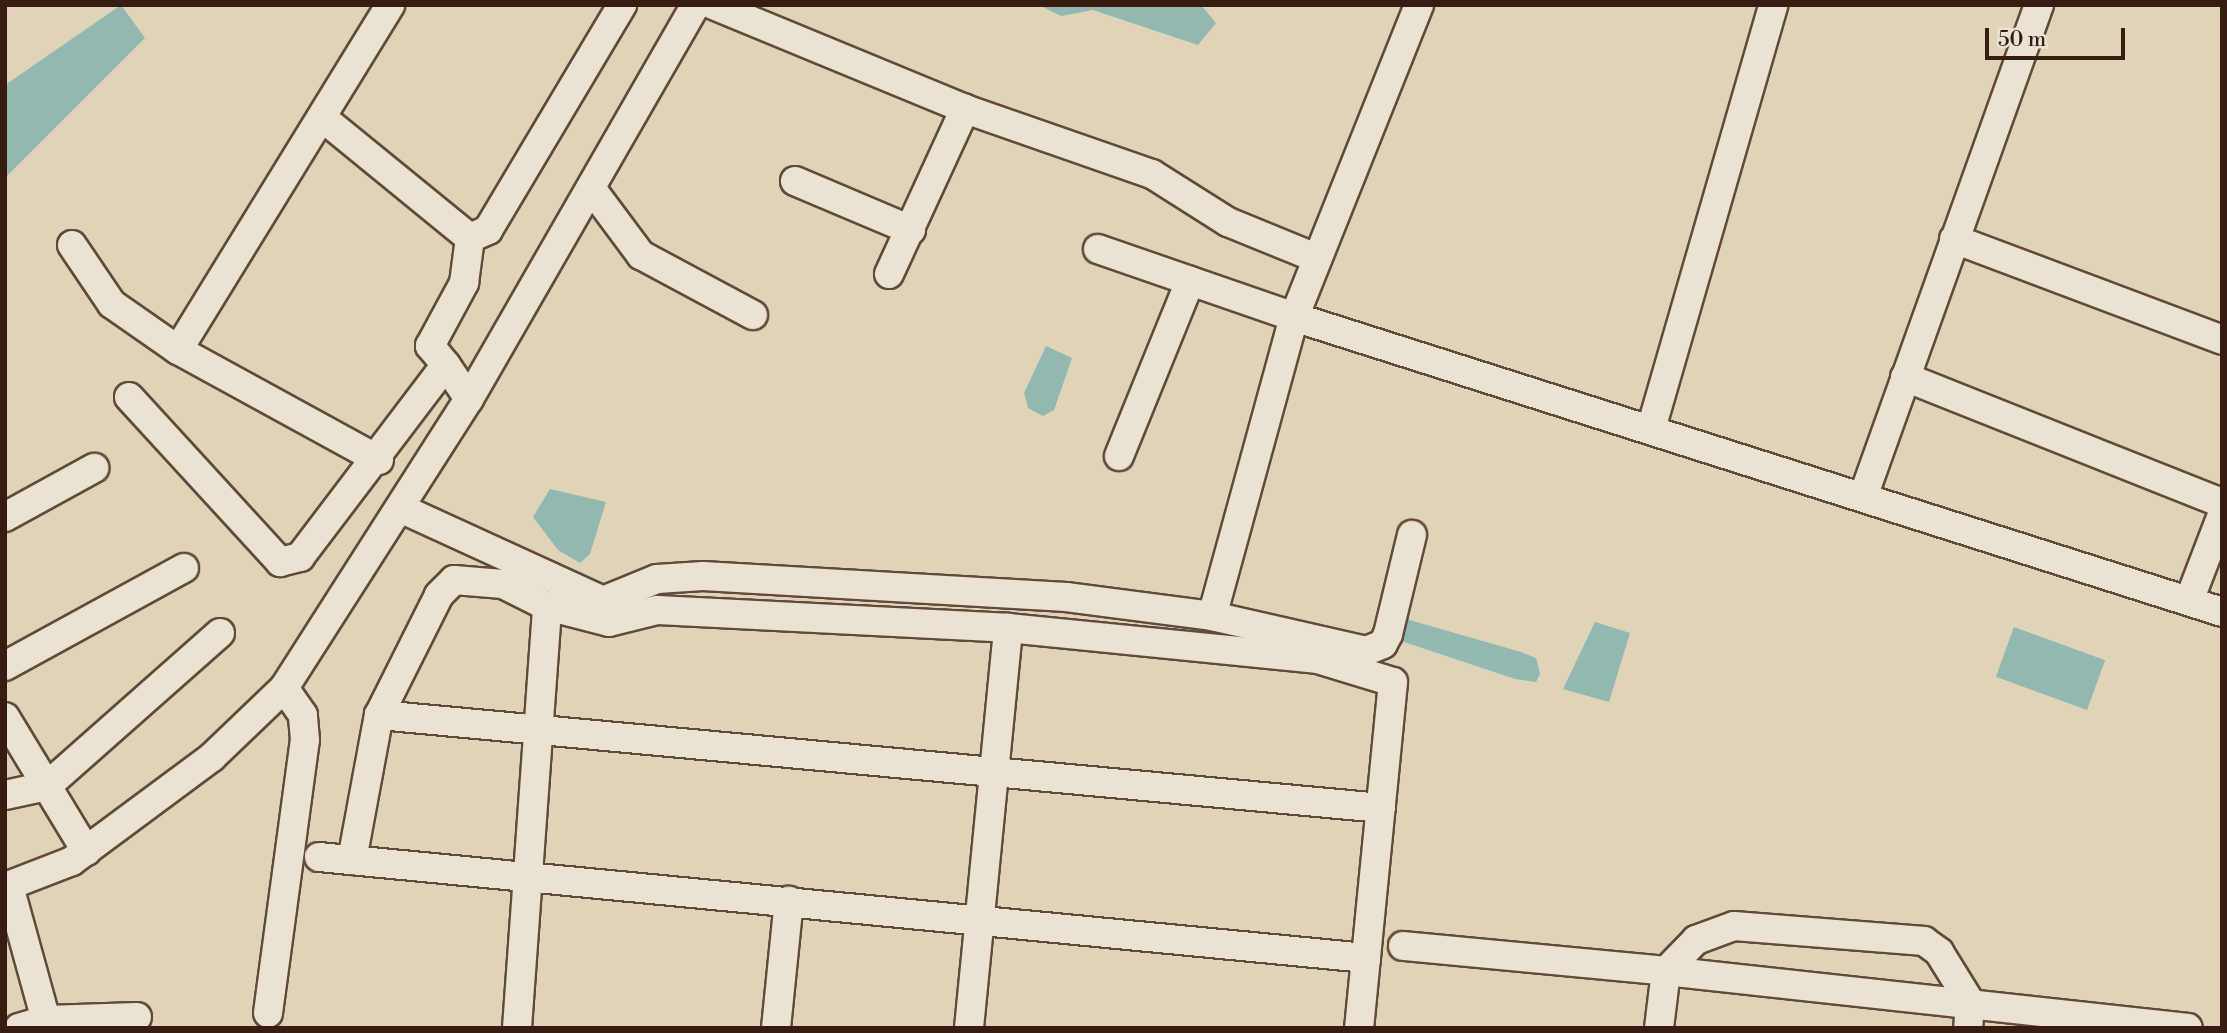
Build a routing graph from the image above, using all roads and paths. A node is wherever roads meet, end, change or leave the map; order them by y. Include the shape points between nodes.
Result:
1 (390, 5) edge
2 (622, 5) edge
3 (696, 5) edge
4 (713, 5) edge
5 (1419, 5) edge
6 (1773, 5) edge
7 (2039, 5) edge
8 (965, 109) junction
9 (324, 120) junction
10 (795, 181) dead end
11 (591, 188) junction
12 (911, 230) junction
13 (470, 238) junction
14 (1954, 239) junction
15 (72, 245) dead end
16 (1098, 249) dead end
17 (1316, 258) junction
18 (889, 274) dead end
19 (1190, 281) junction
20 (753, 315) dead end
21 (1294, 317) junction
22 (2222, 340) edge
23 (178, 350) junction
24 (446, 365) junction
25 (1905, 377) junction
26 (129, 397) dead end
27 (469, 399) junction
28 (1651, 429) junction
29 (1119, 456) dead end
30 (379, 460) junction
31 (94, 467) dead end
32 (1863, 497) junction
33 (2222, 503) edge
34 (400, 508) junction
35 (2222, 515) edge
36 (5, 517) edge
37 (1412, 535) dead end
38 (184, 568) dead end
39 (2189, 601) junction
40 (547, 606) junction
41 (2222, 612) edge
42 (1212, 616) junction
43 (1008, 628) junction
44 (220, 633) dead end
45 (5, 666) edge
46 (284, 688) junction
47 (379, 715) junction
48 (5, 717) edge
49 (543, 731) junction
50 (994, 769) junction
51 (47, 786) junction
52 (5, 795) edge
53 (1381, 808) junction
54 (86, 851) junction
55 (319, 857) dead end
56 (352, 860) junction
57 (528, 878) junction
58 (7, 887) edge
59 (789, 901) junction
60 (979, 919) junction
61 (1403, 946) dead end
62 (1366, 958) junction
63 (1666, 971) junction
64 (268, 1013) dead end
65 (1969, 1015) edge
66 (137, 1017) dead end
67 (46, 1020) junction
68 (19, 1028) edge
69 (517, 1028) edge
70 (776, 1028) edge
71 (969, 1028) edge
72 (1359, 1028) edge
73 (1658, 1028) edge
74 (2188, 1028) edge

1 - 9 street
2 - 13 street via 488,230
3 - 11 street
4 - 8 street
5 - 17 street
6 - 28 street
7 - 14 street
8 - 12 street
8 - 17 street via 1152,174 1228,222
9 - 13 street
9 - 23 street
10 - 12 street
11 - 20 street via 641,255
11 - 27 street
12 - 18 street
13 - 24 street via 464,283 430,346
14 - 22 street
14 - 25 street
15 - 23 street via 112,304
16 - 19 street
17 - 21 street
19 - 21 street
19 - 29 street via 1136,402
21 - 28 street
21 - 42 street
23 - 30 street
24 - 27 street
24 - 30 street
25 - 32 street
25 - 33 street
26 - 30 street via 280,562 300,557
27 - 34 street
28 - 32 street
31 - 36 street
32 - 39 street
34 - 42 street via 603,601 657,579 703,576 1066,597
34 - 46 street
35 - 39 street
37 - 42 street via 1388,634 1375,649
38 - 45 street
39 - 41 street
40 - 43 street via 609,622 657,610
40 - 47 street via 503,584 454,580 439,595
40 - 49 street
43 - 50 street
43 - 53 street via 1318,659 1393,682
44 - 51 street
46 - 54 street via 212,757
46 - 64 street via 303,715 305,740
47 - 49 street
47 - 56 street
48 - 51 street
49 - 50 street
49 - 57 street
50 - 53 street
50 - 60 street
51 - 52 street
51 - 54 street
53 - 62 street
54 - 58 street
55 - 56 street
56 - 57 street
57 - 59 street
57 - 69 street
58 - 67 street
59 - 60 street
59 - 70 street
60 - 62 street
60 - 71 street
61 - 63 street
62 - 72 street
63 - 65 street
63 - 65 street via 1696,940 1734,926 1924,941 1939,952
63 - 73 street
65 - 74 street
66 - 67 street
67 - 68 street

